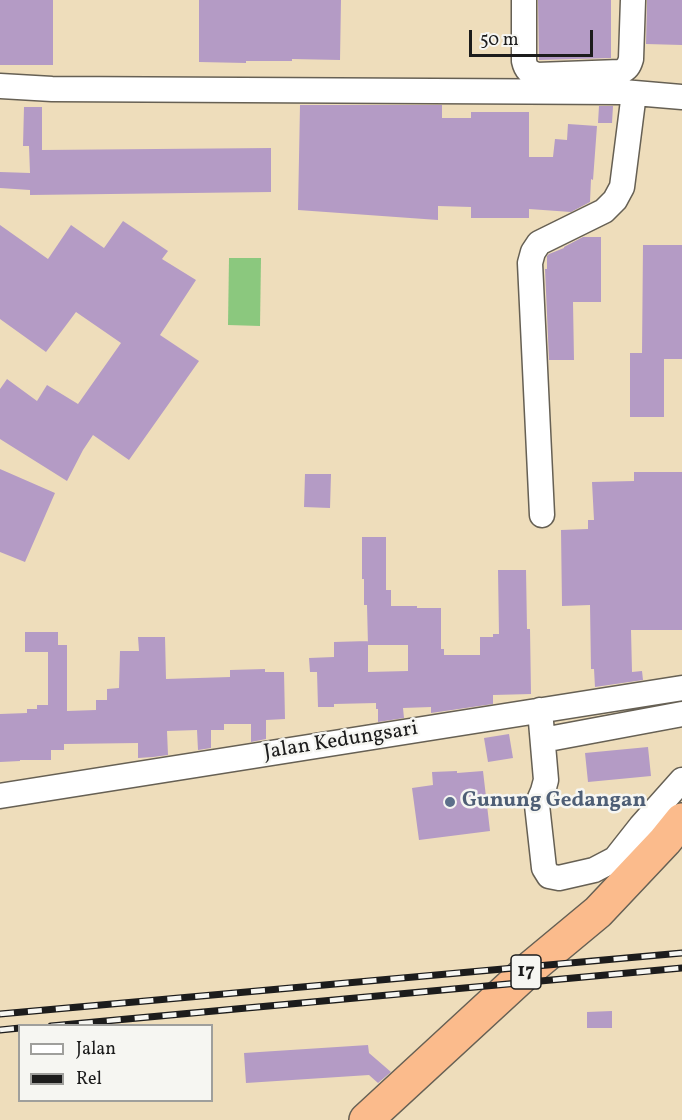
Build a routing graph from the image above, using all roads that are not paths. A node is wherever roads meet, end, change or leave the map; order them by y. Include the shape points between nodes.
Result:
1 (524, 0) edge
2 (633, 0) edge
3 (0, 86) edge
4 (634, 93) junction
5 (682, 97) edge
6 (542, 515) dead end
7 (682, 688) edge
8 (540, 711) junction
9 (682, 714) edge
10 (543, 740) junction
11 (682, 780) edge
12 (0, 796) edge
13 (682, 820) edge
14 (366, 1120) edge

1 - 2 street via 524,62 537,75 625,70 632,59
3 - 4 street
4 - 5 street
4 - 6 street via 622,187 615,200 604,211 539,243 530,262
7 - 8 street, Jalan Kedungsari
8 - 10 street
8 - 12 street, Jalan Kedungsari
9 - 10 street
10 - 11 street via 546,780 537,805 544,867 549,876 559,878 594,870 615,859
13 - 14 highway, 17 via 598,912 533,966

